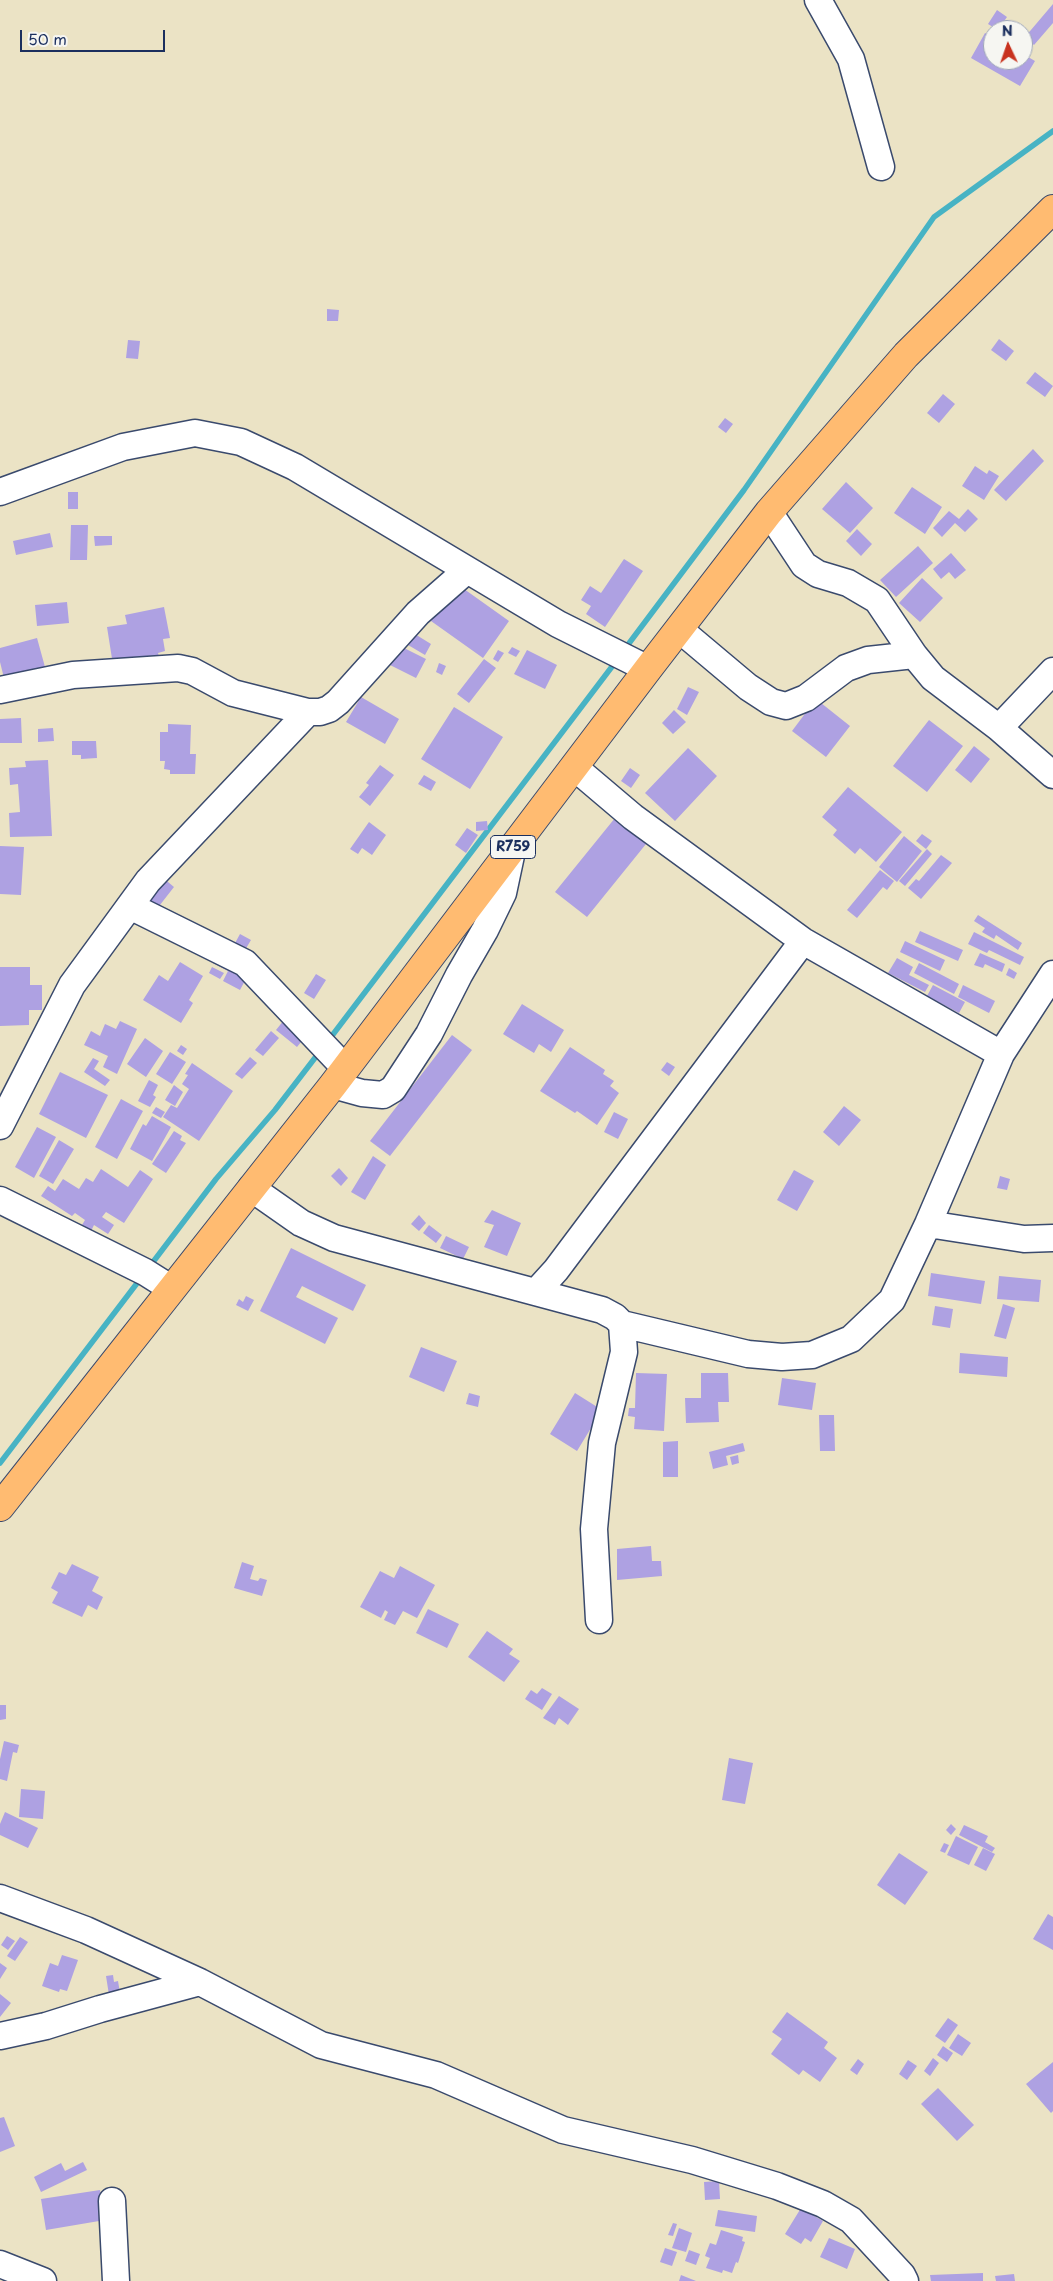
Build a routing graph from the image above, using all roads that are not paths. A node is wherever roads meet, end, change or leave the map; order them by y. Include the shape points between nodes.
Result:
1 (818, 0) edge
2 (881, 167) dead end
3 (1053, 209) edge
4 (0, 492) edge
5 (769, 512) junction
6 (467, 570) junction
7 (679, 629) junction
8 (914, 655) junction
9 (648, 669) junction
10 (1053, 671) edge
11 (0, 690) edge
12 (308, 712) junction
13 (998, 728) junction
14 (574, 767) junction
15 (1053, 775) edge
16 (513, 846) junction
17 (130, 906) junction
18 (803, 941) junction
19 (1053, 974) edge
20 (1001, 1054) junction
21 (339, 1077) junction
22 (0, 1126) edge
23 (251, 1188) junction
24 (0, 1200) edge
25 (928, 1224) junction
26 (1053, 1238) edge
27 (556, 1270) junction
28 (172, 1289) junction
29 (536, 1292) junction
30 (563, 1300) junction
31 (622, 1324) junction
32 (0, 1508) edge
33 (599, 1620) dead end
34 (0, 1898) edge
35 (200, 1982) junction
36 (0, 2036) edge
37 (112, 2201) dead end
38 (0, 2264) edge
39 (43, 2281) edge
40 (116, 2281) edge
41 (906, 2281) edge

1 - 2 street via 851,59
3 - 5 main road, R759 via 906,355
4 - 6 street via 124,446 195,433 241,442 295,467
5 - 7 main road, R759
5 - 8 street via 804,565 818,574 848,583 877,600
6 - 9 street via 558,624
6 - 12 street via 418,613 338,702 329,709
7 - 8 street via 748,687 771,702 786,706 806,698 846,668 868,660
7 - 9 main road, R759
8 - 13 street via 932,678
9 - 14 main road, R759
10 - 13 street
11 - 12 street via 73,675 178,668 192,671 233,694
12 - 17 street via 148,880
13 - 15 street
14 - 16 main road, R759
14 - 18 street via 633,817
16 - 21 main road, R759
16 - 21 street via 500,901 429,1034 393,1089 383,1095 362,1093
17 - 21 street via 245,963
17 - 22 street via 72,985
18 - 20 street
18 - 27 street
19 - 20 street
20 - 25 street
21 - 23 main road, R759
23 - 28 main road, R759
23 - 29 street via 301,1223 334,1238
24 - 28 street via 145,1272
25 - 26 street via 1024,1239
25 - 31 street via 892,1300 851,1339 812,1355 748,1354
27 - 29 street
27 - 30 street
28 - 32 main road, R759
29 - 30 street
30 - 31 street via 602,1310
31 - 33 street via 624,1352 602,1443 594,1529
34 - 35 street via 86,1930
35 - 36 street
35 - 41 street via 321,2045 436,2075 563,2130 692,2160 823,2204 851,2220
37 - 40 street
38 - 39 street

